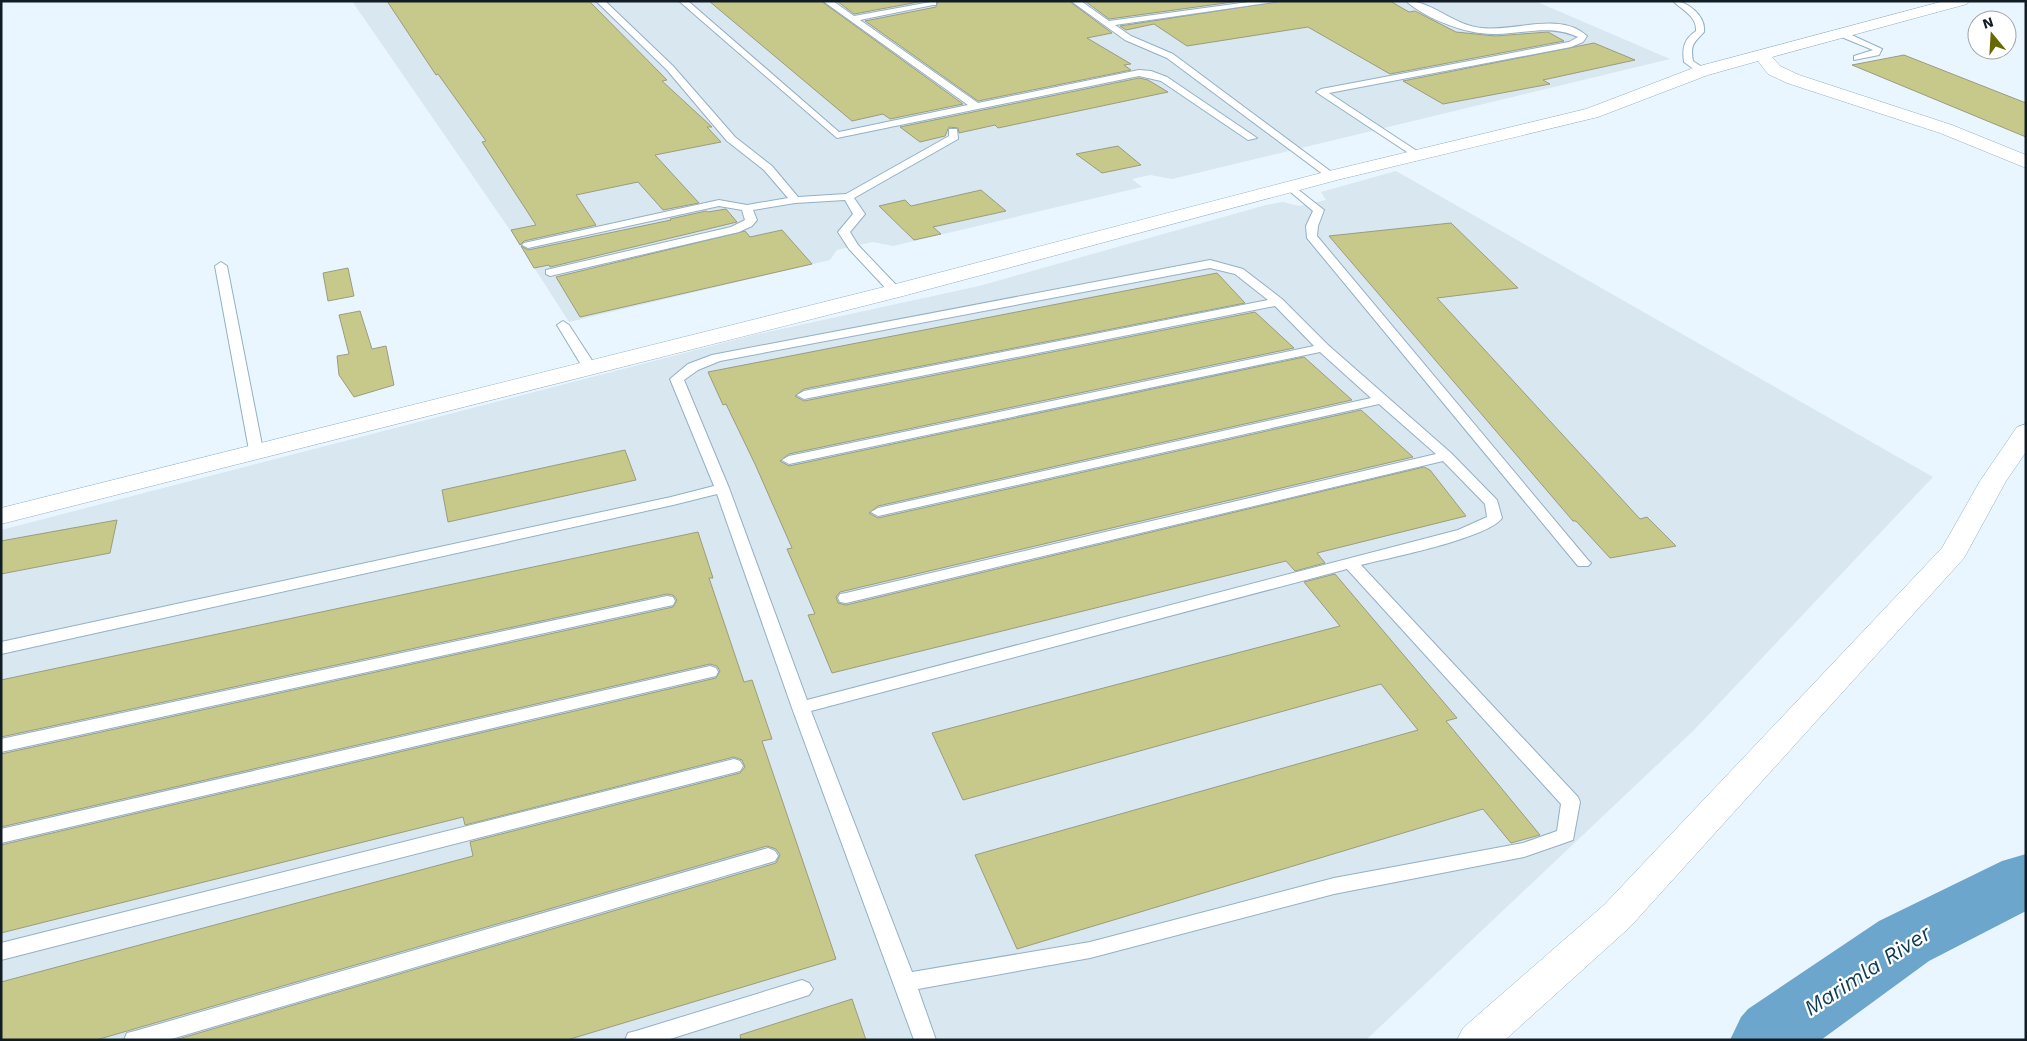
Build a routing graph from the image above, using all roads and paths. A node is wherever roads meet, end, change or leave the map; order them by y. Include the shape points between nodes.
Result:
1 (600, 1) edge
2 (683, 1) edge
3 (827, 1) edge
4 (1075, 1) edge
5 (1276, 1) edge
6 (1410, 1) edge
7 (1677, 1) edge
8 (1962, 1) edge
9 (933, 3) dead end
10 (852, 19) junction
11 (1106, 24) junction
12 (1842, 34) junction
13 (1762, 55) junction
14 (1857, 58) dead end
15 (1702, 71) junction
16 (976, 106) junction
17 (932, 115) junction
18 (1252, 138) dead end
19 (1416, 155) junction
20 (2026, 162) edge
21 (1332, 176) junction
22 (1291, 187) junction
23 (848, 197) junction
24 (795, 200) junction
25 (747, 208) junction
26 (528, 245) dead end
27 (221, 266) dead end
28 (550, 272) dead end
29 (895, 291) junction
30 (1278, 302) junction
31 (563, 325) dead end
32 (1323, 348) junction
33 (590, 368) junction
34 (804, 395) dead end
35 (1383, 399) junction
36 (2026, 432) edge
37 (256, 450) junction
38 (1446, 456) junction
39 (789, 460) dead end
40 (722, 488) junction
41 (878, 512) dead end
42 (1, 516) edge
43 (1350, 563) junction
44 (1583, 563) dead end
45 (846, 598) dead end
46 (666, 601) dead end
47 (1, 648) edge
48 (710, 672) dead end
49 (801, 708) junction
50 (1, 746) edge
51 (734, 766) dead end
52 (1, 836) edge
53 (768, 856) dead end
54 (1, 952) edge
55 (905, 982) junction
56 (802, 989) dead end
57 (135, 1040) edge
58 (636, 1040) edge
59 (925, 1040) edge
60 (1477, 1040) edge

1 - 24 lane via 670,68 731,139 768,168
2 - 17 lane via 837,135
3 - 10 lane
4 - 11 lane
5 - 11 lane
6 - 19 lane via 1470,30 1560,26 1583,36 1571,44 1321,92
7 - 15 lane via 1699,19 1702,26 1700,32 1690,38 1687,51 1689,62
8 - 12 street
9 - 10 lane
10 - 16 lane
11 - 21 lane via 1128,38 1170,56
12 - 13 street
12 - 14 lane via 1878,50
13 - 15 street
13 - 20 street via 1774,70 1793,79 1946,129
15 - 19 street via 1592,113
16 - 17 lane
16 - 18 lane via 1139,73 1164,79
17 - 23 lane via 951,129 954,137
19 - 21 street
21 - 22 street
22 - 29 street
22 - 44 lane via 1320,210 1312,226 1312,236
23 - 24 lane
23 - 29 lane via 859,214 844,232 853,247
24 - 25 lane
25 - 26 lane via 719,203
25 - 28 lane via 751,220 735,230
27 - 37 lane
29 - 33 street
30 - 32 lane
30 - 34 lane
30 - 40 lane via 1238,271 1210,264 717,358 693,367 677,379
31 - 33 lane
32 - 35 lane
32 - 39 lane
33 - 37 street
35 - 38 lane
35 - 41 lane
36 - 60 street via 1993,481 1954,552 1618,916
37 - 42 street
38 - 43 lane via 1492,503 1494,518 1463,533
38 - 45 lane
40 - 47 lane
40 - 49 lane
43 - 49 lane
43 - 55 lane via 1571,802 1566,836 1524,850 1334,886 1090,950
46 - 50 lane
48 - 52 lane
49 - 55 lane
51 - 54 lane
53 - 57 lane
55 - 59 lane
56 - 58 lane

